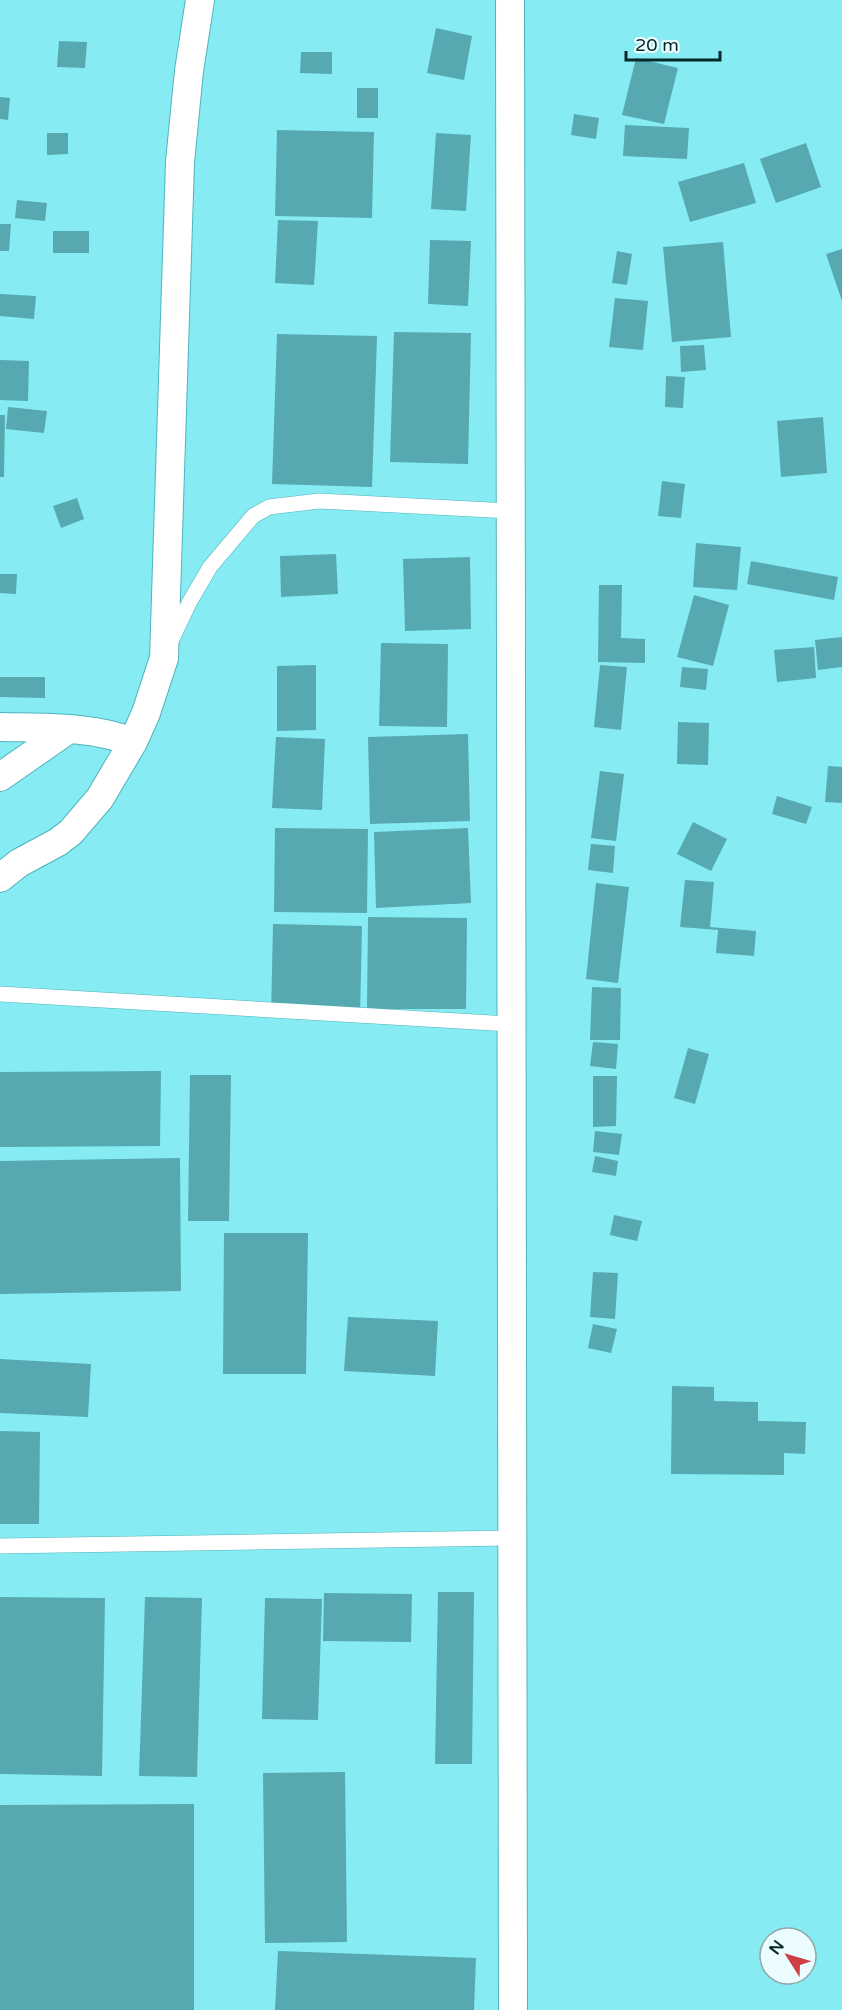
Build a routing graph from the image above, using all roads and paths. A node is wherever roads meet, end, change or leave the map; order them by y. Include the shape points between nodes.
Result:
1 (200, 0) edge
2 (510, 0) edge
3 (510, 511) junction
4 (164, 658) junction
5 (0, 728) edge
6 (69, 729) junction
7 (133, 742) junction
8 (0, 777) edge
9 (0, 878) edge
10 (0, 994) edge
11 (511, 1024) junction
12 (512, 1539) junction
13 (0, 1546) edge
14 (513, 2010) edge

1 - 4 street via 180,162
2 - 3 street
3 - 4 lane via 319,501 268,507 253,516 210,567
3 - 11 street
4 - 7 street
5 - 6 street
6 - 7 street
6 - 8 street
7 - 9 street via 84,818 58,842
10 - 11 lane
11 - 12 street
12 - 13 lane
12 - 14 street

